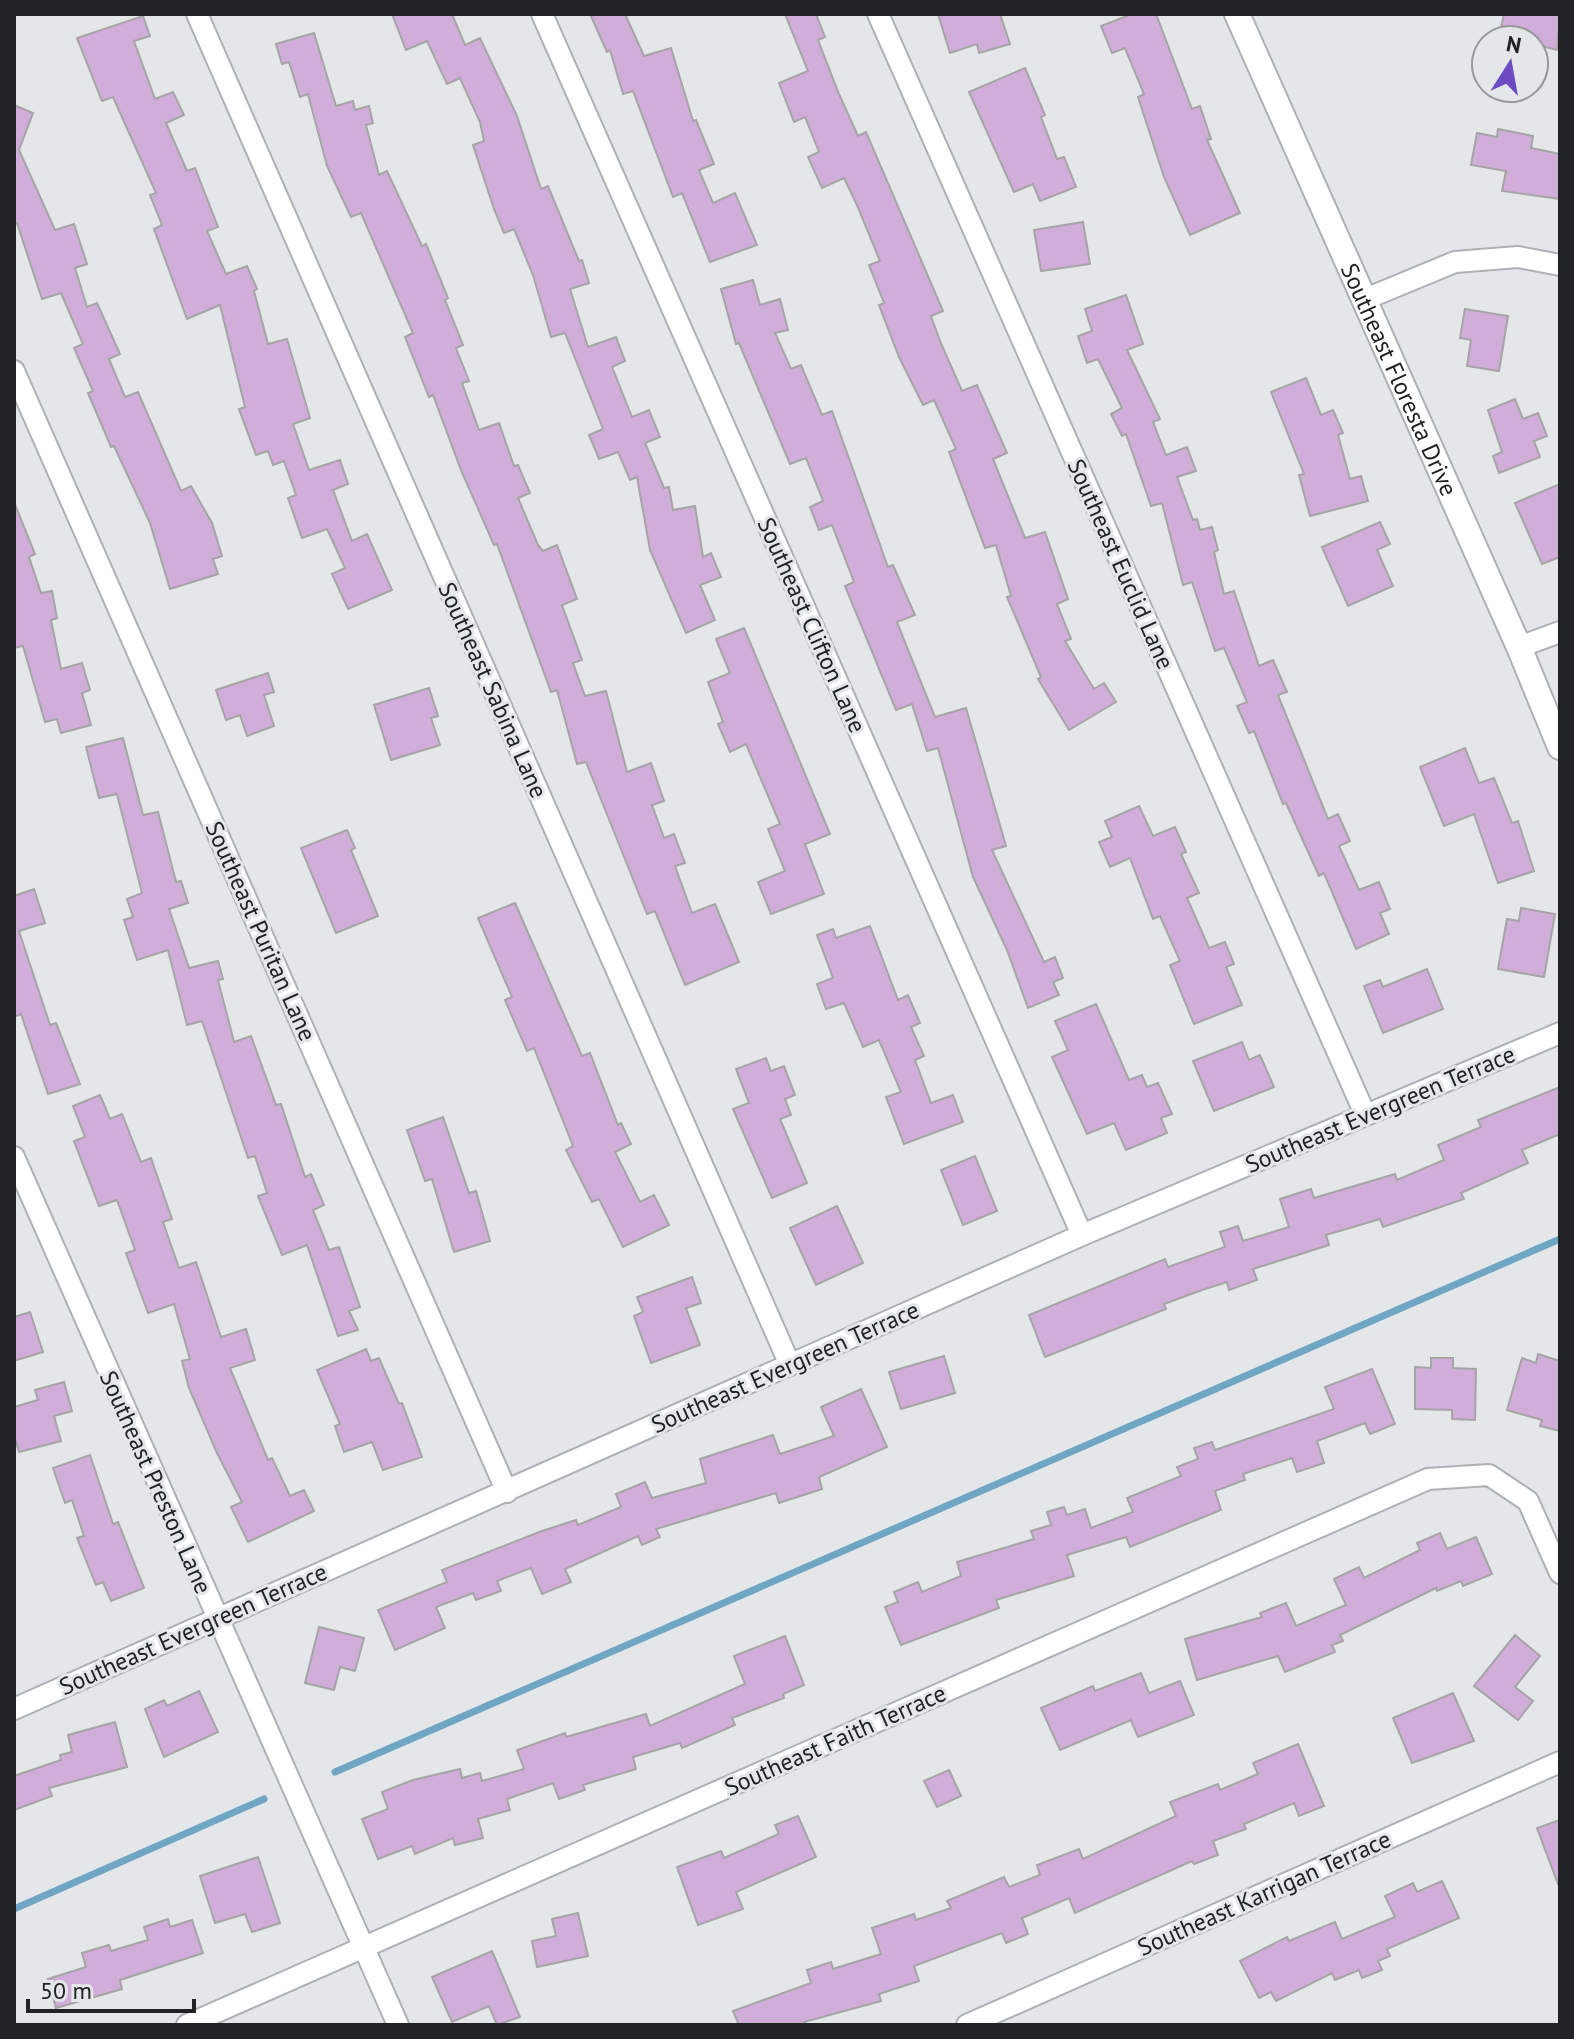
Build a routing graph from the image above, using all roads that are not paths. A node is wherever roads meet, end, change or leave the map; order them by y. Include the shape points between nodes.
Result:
1 (197, 14) edge
2 (542, 14) edge
3 (878, 14) edge
4 (1237, 14) edge
5 (1560, 265) edge
6 (1363, 300) junction
7 (14, 371) edge
8 (1560, 632) edge
9 (1519, 647) junction
10 (1560, 747) edge
11 (1560, 1033) edge
12 (1365, 1114) junction
13 (14, 1157) edge
14 (1082, 1235) junction
15 (790, 1365) junction
16 (507, 1492) junction
17 (1560, 1573) edge
18 (216, 1618) junction
19 (14, 1709) edge
20 (1560, 1762) edge
21 (364, 1947) junction
22 (187, 2025) edge
23 (398, 2025) edge
24 (967, 2025) edge

1 - 15 street, Southeast Sabina Lane
2 - 14 street, Southeast Clifton Lane
3 - 12 street, Southeast Euclid Lane
4 - 6 street, Southeast Floresta Drive
5 - 6 street via 1518,257 1455,262
6 - 9 street, Southeast Floresta Drive
7 - 16 street, Southeast Puritan Lane
8 - 9 street
9 - 10 street, Southeast Floresta Drive
11 - 12 street, Southeast Evergreen Terrace
12 - 14 street, Southeast Evergreen Terrace
13 - 18 street, Southeast Preston Lane
14 - 15 street, Southeast Evergreen Terrace
15 - 16 street, Southeast Evergreen Terrace
16 - 18 street, Southeast Evergreen Terrace
17 - 21 street, Southeast Faith Terrace via 1528,1501 1489,1475 1428,1479
18 - 19 street, Southeast Evergreen Terrace
18 - 21 street, Southeast Preston Lane
20 - 24 street, Southeast Karrigan Terrace
21 - 22 street, Southeast Faith Terrace
21 - 23 street, Southeast Preston Lane

